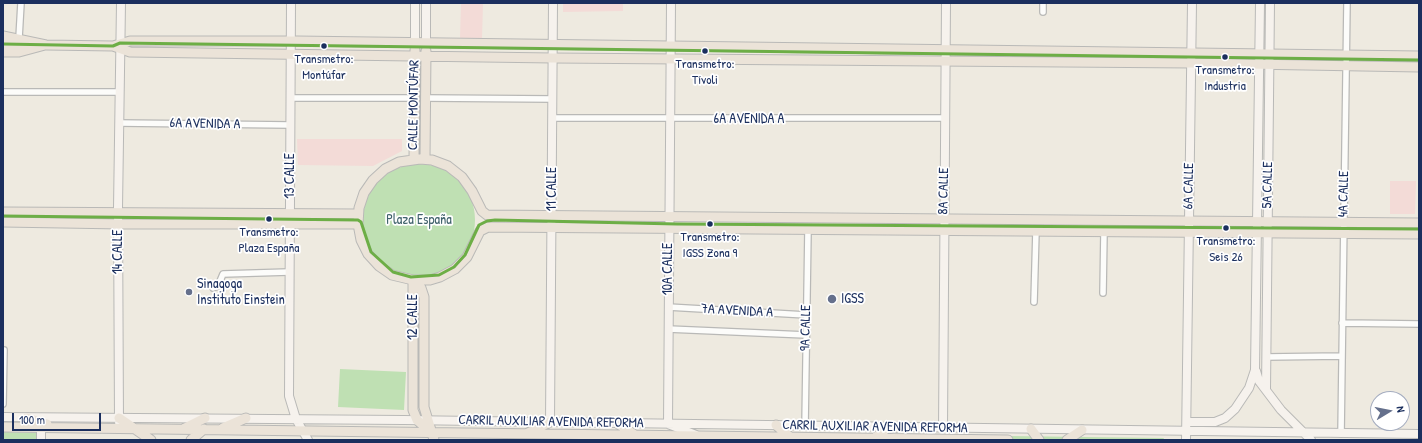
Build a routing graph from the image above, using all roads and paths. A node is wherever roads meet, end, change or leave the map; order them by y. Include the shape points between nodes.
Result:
1 (21, 3) edge
2 (121, 3) edge
3 (291, 3) edge
4 (415, 3) edge
5 (426, 3) edge
6 (553, 3) edge
7 (671, 3) edge
8 (946, 3) edge
9 (1043, 3) edge
10 (1192, 3) edge
11 (1260, 3) edge
12 (1270, 3) edge
13 (1347, 3) edge
14 (1043, 12) dead end
15 (3, 36) edge
16 (19, 38) junction
17 (290, 41) junction
18 (415, 43) junction
19 (426, 43) junction
20 (3, 44) edge
21 (46, 45) junction
22 (553, 46) junction
23 (670, 46) junction
24 (116, 48) junction
25 (946, 50) junction
26 (3, 52) edge
27 (1191, 52) junction
28 (290, 53) junction
29 (1259, 53) junction
30 (1270, 53) junction
31 (1346, 54) junction
32 (415, 56) junction
33 (426, 56) junction
34 (1419, 56) edge
35 (552, 58) junction
36 (670, 58) junction
37 (946, 62) junction
38 (1191, 63) junction
39 (1259, 65) junction
40 (1270, 65) junction
41 (1346, 66) junction
42 (1419, 67) edge
43 (3, 92) edge
44 (120, 92) junction
45 (290, 98) junction
46 (414, 98) junction
47 (426, 98) junction
48 (552, 99) junction
49 (552, 118) junction
50 (945, 118) junction
51 (669, 120) junction
52 (119, 123) junction
53 (290, 125) junction
54 (414, 159) junction
55 (425, 159) junction
56 (3, 212) edge
57 (118, 212) junction
58 (289, 213) junction
59 (551, 215) junction
60 (668, 215) junction
61 (358, 219) junction
62 (944, 219) junction
63 (1257, 220) junction
64 (1268, 220) junction
65 (1344, 221) junction
66 (3, 222) edge
67 (1189, 222) junction
68 (289, 223) junction
69 (1419, 223) edge
70 (118, 224) junction
71 (551, 227) junction
72 (668, 229) junction
73 (808, 230) junction
74 (944, 231) junction
75 (1036, 231) junction
76 (1104, 232) junction
77 (1189, 232) junction
78 (1257, 232) junction
79 (1268, 232) junction
80 (1344, 233) junction
81 (1419, 234) edge
82 (289, 272) junction
83 (413, 280) junction
84 (213, 288) dead end
85 (1103, 293) dead end
86 (1034, 302) dead end
87 (668, 307) junction
88 (806, 315) junction
89 (1342, 323) junction
90 (1419, 324) edge
91 (668, 329) junction
92 (806, 335) junction
93 (4, 350) edge
94 (1342, 356) junction
95 (1266, 357) junction
96 (1255, 370) junction
97 (1266, 390) junction
98 (3, 404) edge
99 (3, 417) edge
100 (27, 418) junction
101 (119, 418) junction
102 (205, 418) junction
103 (246, 418) junction
104 (296, 419) junction
105 (417, 420) junction
106 (428, 420) junction
107 (550, 422) junction
108 (1187, 422) junction
109 (617, 423) junction
110 (39, 424) junction
111 (668, 424) junction
112 (776, 426) junction
113 (805, 426) junction
114 (3, 427) edge
115 (900, 427) junction
116 (119, 428) junction
117 (943, 428) junction
118 (133, 429) junction
119 (182, 429) junction
120 (204, 429) junction
121 (1031, 429) junction
122 (221, 430) junction
123 (1082, 430) junction
124 (303, 431) junction
125 (408, 432) junction
126 (484, 433) junction
127 (526, 434) junction
128 (1303, 434) junction
129 (1340, 434) junction
130 (1419, 434) edge
131 (635, 435) junction
132 (432, 436) edge
133 (1186, 436) edge
134 (790, 437) junction
135 (700, 438) edge
136 (875, 438) junction
137 (840, 439) edge
138 (41, 440) edge
139 (151, 440) edge
140 (191, 440) edge
141 (308, 440) edge
142 (471, 440) edge
143 (1008, 440) edge
144 (1039, 440) edge
145 (1067, 440) edge
146 (1311, 440) edge

1 - 16 street
2 - 24 street, 14 CALLE
3 - 17 street, 13 CALLE
4 - 18 street, CALLE MONTÚFAR
5 - 19 street, CALLE MONTÚFAR
6 - 22 street, 11 CALLE
7 - 23 street, 10A CALLE
8 - 25 street, 8A CALLE
9 - 14 street
10 - 27 street, 6A CALLE
11 - 29 street, 5A CALLE
12 - 30 street, 5A CALLE
13 - 31 street, 4A CALLE
15 - 16 main road
16 - 21 main road
17 - 18 main road
17 - 24 main road via 130,41
17 - 28 street, 13 CALLE
18 - 19 main road
18 - 32 main road, CALLE MONTÚFAR
19 - 22 main road
19 - 33 main road, CALLE MONTÚFAR
20 - 21 main road
21 - 24 main road
21 - 26 main road via 20,52
22 - 23 main road
22 - 35 street, 11 CALLE
23 - 25 main road
23 - 36 street, 10A CALLE
24 - 28 main road via 130,52
24 - 44 street, 14 CALLE
25 - 27 main road
25 - 37 street, 8A CALLE
27 - 29 main road
27 - 38 street, 6A CALLE
28 - 32 main road
28 - 45 street, 13 CALLE
29 - 30 main road
29 - 39 street, 5A CALLE
30 - 31 main road
30 - 40 street, 5A CALLE
31 - 34 main road
31 - 41 street, 4A CALLE
32 - 33 main road
32 - 46 main road, CALLE MONTÚFAR
33 - 35 main road
33 - 47 main road, CALLE MONTÚFAR
35 - 36 main road
35 - 48 street, 11 CALLE
36 - 37 main road
36 - 51 street, 10A CALLE
37 - 38 main road
37 - 50 street, 8A CALLE
38 - 39 main road
38 - 67 street, 6A CALLE
39 - 40 main road
39 - 63 street, 5A CALLE
40 - 41 main road
40 - 64 street, 5A CALLE
41 - 42 main road
41 - 65 street, 4A CALLE
43 - 44 street
44 - 52 street, 14 CALLE
45 - 46 street
45 - 53 street, 13 CALLE
46 - 54 main road, CALLE MONTÚFAR
47 - 48 street
47 - 55 main road, CALLE MONTÚFAR
48 - 49 street, 11 CALLE
49 - 51 street, 6A AVENIDA A
49 - 59 street, 11 CALLE
50 - 51 street, 6A AVENIDA A
50 - 62 street, 8A CALLE
51 - 60 street, 10A CALLE
52 - 53 street, 6A AVENIDA A
52 - 57 street, 14 CALLE
53 - 58 street, 13 CALLE
54 - 55 main road
54 - 61 main road via 392,166 373,180 364,193
55 - 59 main road via 448,166 462,176 482,211 487,215
56 - 57 main road
57 - 58 main road
57 - 70 street, 14 CALLE
58 - 61 main road
58 - 68 street, 13 CALLE
59 - 60 main road
59 - 71 street, 11 CALLE
60 - 62 main road
60 - 72 street, 10A CALLE
61 - 68 main road
61 - 83 main road via 361,240 368,254 392,275
62 - 67 main road
62 - 74 street, 8A CALLE
63 - 64 main road
63 - 67 main road
63 - 78 street, 5A CALLE
64 - 65 main road
64 - 79 street, 5A CALLE
65 - 69 main road
65 - 80 street, 4A CALLE
66 - 70 main road
67 - 77 street, 6A CALLE
68 - 70 main road
68 - 82 street, 13 CALLE
70 - 101 street, 14 CALLE
71 - 72 main road
71 - 83 main road via 488,227 480,231 467,257 455,269 430,280
71 - 107 street, 11 CALLE
72 - 73 main road
72 - 87 street, 10A CALLE
73 - 74 main road
73 - 88 street, 9A CALLE
74 - 75 main road
74 - 117 street, 8A CALLE
75 - 76 main road
75 - 86 street
76 - 77 main road
76 - 85 street
77 - 78 main road
77 - 108 street, 6A CALLE
78 - 79 main road
78 - 96 street, 5A CALLE
79 - 80 main road
79 - 95 street, 5A CALLE
80 - 81 main road
80 - 89 street, 4A CALLE
82 - 84 street via 222,274 218,286
82 - 104 street, 13 CALLE via 289,396
83 - 105 main road, 12 CALLE via 412,410
83 - 106 main road, 12 CALLE via 421,288 424,297 424,398
87 - 88 street, 7A AVENIDA A
87 - 91 street, 10A CALLE
88 - 92 street, 9A CALLE
89 - 90 street
89 - 94 street, 4A CALLE
91 - 92 street, 7A AVENIDA A
91 - 111 street, 10A CALLE
92 - 113 street, 9A CALLE
93 - 98 street
94 - 95 street
94 - 129 street, 4A CALLE
95 - 97 street, 5A CALLE
96 - 97 street, 5A CALLE
96 - 108 street, 5A CALLE via 1249,388 1225,418 1214,422
97 - 128 street, 5A CALLE
99 - 100 street
100 - 101 street
100 - 110 main road
101 - 102 street
101 - 116 street, 14 CALLE
101 - 118 main road
102 - 103 street
102 - 119 main road
103 - 104 street
103 - 122 main road
104 - 105 street
104 - 124 street, 13 CALLE
105 - 106 street, CARRIL AUXILIAR AVENIDA REFORMA
105 - 125 main road via 416,426
105 - 132 main road
106 - 107 street, CARRIL AUXILIAR AVENIDA REFORMA
106 - 132 main road, 12 CALLE
107 - 109 street, CARRIL AUXILIAR AVENIDA REFORMA
107 - 127 main road
108 - 133 street, 6A CALLE
109 - 111 street, CARRIL AUXILIAR AVENIDA REFORMA
109 - 131 main road
110 - 114 main road
110 - 116 main road via 56,427
110 - 138 street
111 - 112 street, CARRIL AUXILIAR AVENIDA REFORMA
111 - 135 street
112 - 113 street, CARRIL AUXILIAR AVENIDA REFORMA
112 - 134 main road
113 - 115 street, CARRIL AUXILIAR AVENIDA REFORMA
115 - 117 street, CARRIL AUXILIAR AVENIDA REFORMA
115 - 136 main road via 887,428
116 - 118 main road
117 - 121 street, CARRIL AUXILIAR AVENIDA REFORMA
118 - 119 main road
118 - 139 main road
119 - 120 main road
120 - 122 main road
120 - 140 main road
121 - 123 street, CARRIL AUXILIAR AVENIDA REFORMA
121 - 144 main road
122 - 124 main road
123 - 133 street, CARRIL AUXILIAR AVENIDA REFORMA
123 - 145 main road
124 - 125 main road
124 - 141 street, 13 CALLE
125 - 132 main road
126 - 127 main road
126 - 132 main road
126 - 142 main road
127 - 131 main road
128 - 129 street, CARRIL AUXILIAR AVENIDA REFORMA
128 - 133 street, CARRIL AUXILIAR AVENIDA REFORMA
128 - 146 street, 5A CALLE
129 - 130 street, CARRIL AUXILIAR AVENIDA REFORMA
131 - 135 main road
134 - 135 main road
134 - 137 main road
136 - 137 main road
136 - 143 main road

